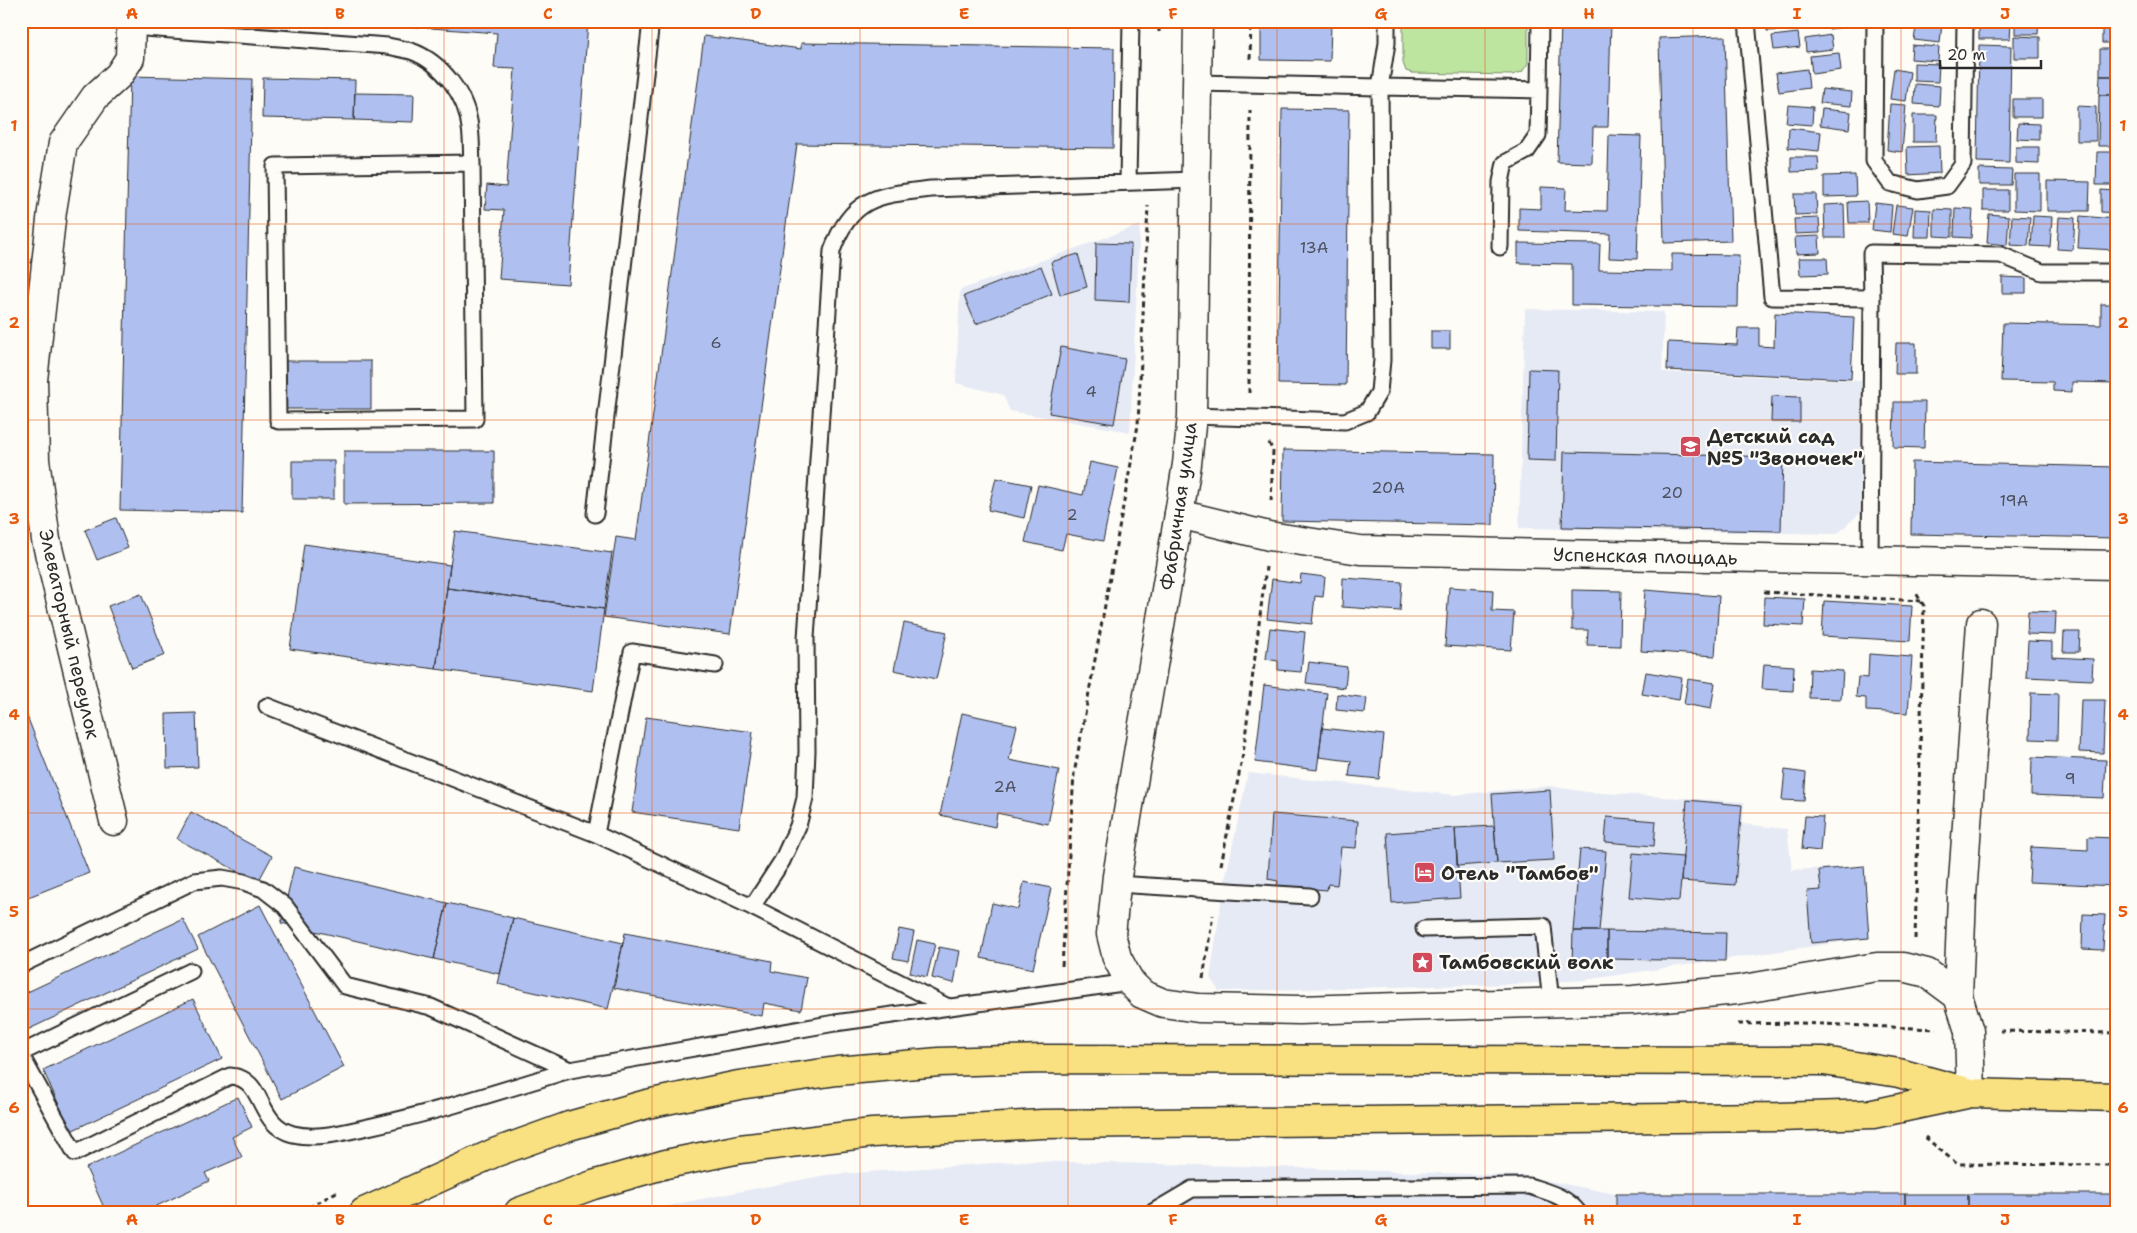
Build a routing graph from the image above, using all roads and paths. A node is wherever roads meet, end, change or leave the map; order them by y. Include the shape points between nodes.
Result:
1 (651, 21) edge
2 (1131, 21) edge
3 (1159, 21) edge
4 (1198, 21) edge
5 (1387, 21) edge
6 (1540, 21) edge
7 (1747, 21) edge
8 (1875, 21) edge
9 (1965, 21) edge
10 (131, 24) edge
11 (1158, 40) dead end
12 (1197, 83) junction
13 (1380, 87) junction
14 (1539, 90) junction
15 (472, 163) junction
16 (1196, 180) junction
17 (1128, 181) junction
18 (1148, 203) dead end
19 (1500, 246) dead end
20 (2116, 272) edge
21 (1872, 298) junction
22 (1192, 416) junction
23 (595, 514) dead end
24 (1179, 514) junction
25 (1881, 560) junction
26 (2116, 565) edge
27 (1981, 623) dead end
28 (715, 665) dead end
29 (267, 706) dead end
30 (114, 821) dead end
31 (596, 834) junction
32 (1116, 884) junction
33 (1310, 896) dead end
34 (752, 907) junction
35 (1424, 929) dead end
36 (21, 965) edge
37 (1915, 969) junction
38 (190, 971) dead end
39 (1130, 982) junction
40 (1061, 991) junction
41 (1958, 996) junction
42 (1551, 1003) junction
43 (948, 1007) junction
44 (1731, 1024) dead end
45 (1969, 1031) junction
46 (2116, 1033) edge
47 (21, 1054) edge
48 (570, 1070) junction
49 (1971, 1093) junction
50 (2116, 1097) edge
51 (1927, 1137) dead end
52 (2116, 1165) edge
53 (364, 1212) edge
54 (519, 1212) edge
55 (1153, 1212) edge
56 (1578, 1212) edge

1 - 23 lane
2 - 17 lane
3 - 11 path
4 - 12 street, Фабричная улица
5 - 13 lane
6 - 14 lane
7 - 21 lane via 1772,297
8 - 9 lane via 1874,161 1890,183 1918,190 1947,186 1963,164
10 - 15 lane via 388,46 412,52 434,64 464,103 470,126
10 - 30 street, Элеваторный переулок via 130,58 119,75 95,97 63,143 33,380 35,460 46,540
12 - 13 lane
12 - 16 street, Фабричная улица
13 - 14 lane
13 - 22 lane via 1382,360 1379,392 1367,412 1345,421
14 - 19 lane via 1538,135 1527,151 1505,163 1500,182
15 - 15 lane via 475,419 278,421 275,166
16 - 17 lane
16 - 22 street, Фабричная улица
17 - 34 lane via 894,193 873,199 851,213 839,232 832,251 806,638 805,798 798,826 782,861
18 - 40 path via 1138,425 1074,774
20 - 21 lane via 2042,272 2001,256 1871,253
21 - 25 lane
22 - 24 street, Фабричная улица
24 - 25 street, Успенская площадь via 1270,536 1360,550
24 - 32 street, Фабричная улица
25 - 26 street, Успенская площадь
25 - 37 path via 1924,606
27 - 41 street
28 - 31 lane via 632,652
29 - 31 lane
31 - 34 lane
32 - 33 lane
32 - 39 street, Фабричная улица via 1111,934 1117,958
34 - 43 lane
35 - 42 lane via 1543,926
36 - 48 lane via 194,881 222,878 244,882 263,889 285,906 345,986 431,1006
37 - 41 street via 1927,972
37 - 42 street via 1877,967 1737,990 1633,1000
38 - 47 lane
39 - 40 lane
39 - 42 street via 1142,994 1163,1004 1198,1008 1299,1010
40 - 43 lane
41 - 45 street
43 - 48 lane via 834,1023
44 - 45 path via 1799,1023
45 - 46 path
45 - 49 street
47 - 48 lane via 75,1152 230,1076 240,1076 248,1081 272,1122 282,1131 327,1136 412,1118
49 - 50 main road
49 - 53 main road via 1899,1073 1824,1061 1044,1059 939,1062 739,1084 647,1104 568,1126 494,1153
49 - 54 main road via 1873,1114 1042,1124 872,1133 740,1149 666,1164 593,1185
51 - 52 path via 1957,1164
55 - 56 lane via 1192,1189 1519,1186 1559,1196

